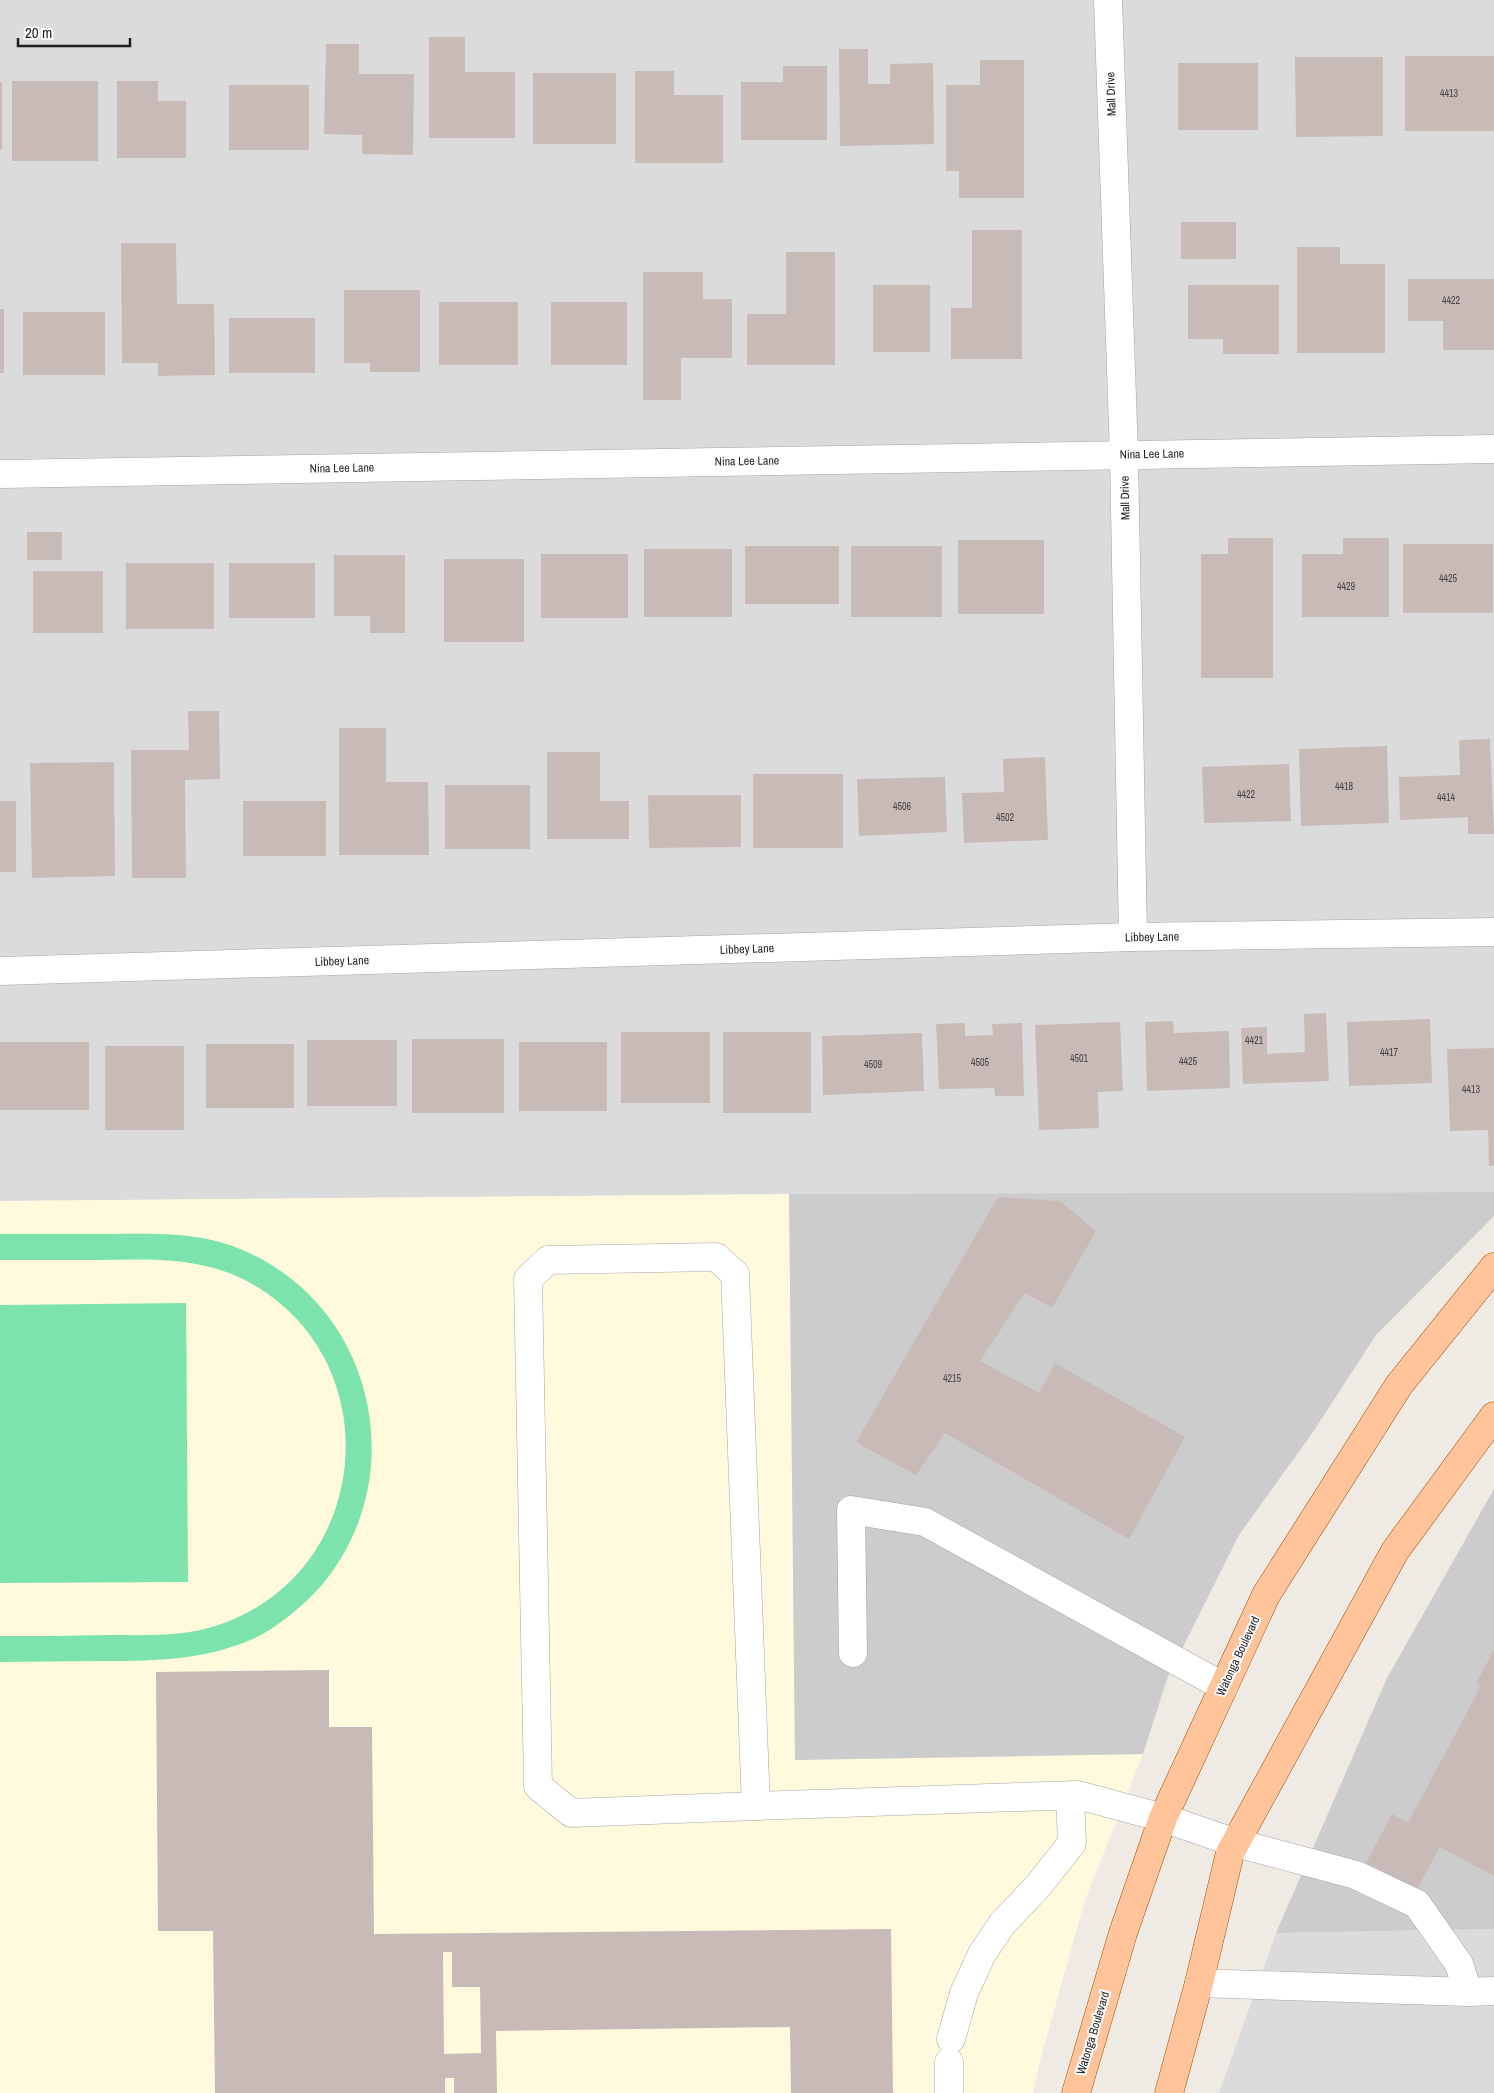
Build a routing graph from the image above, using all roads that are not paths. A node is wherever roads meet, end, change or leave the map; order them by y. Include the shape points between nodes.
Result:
1 (1108, 0) edge
2 (1494, 449) edge
3 (1124, 454) junction
4 (0, 474) edge
5 (1494, 932) edge
6 (1133, 937) junction
7 (0, 971) edge
8 (1494, 1267) edge
9 (1494, 1416) edge
10 (853, 1653) dead end
11 (1224, 1686) junction
12 (1070, 1796) junction
13 (756, 1806) junction
14 (1163, 1818) junction
15 (1236, 1843) junction
16 (1199, 1983) junction
17 (1481, 1992) edge
18 (949, 2093) edge
19 (1076, 2093) edge
20 (1169, 2093) edge

1 - 3 street, Mall Drive
2 - 3 street, Nina Lee Lane
3 - 4 street, Nina Lee Lane
3 - 6 street, Mall Drive
5 - 6 street, Libbey Lane
6 - 7 street, Libbey Lane
8 - 11 main road, Watonga Boulevard via 1399,1385 1266,1595
9 - 15 main road via 1395,1551
10 - 11 street via 851,1510 925,1522
11 - 14 main road, Watonga Boulevard
12 - 13 street
12 - 14 street via 1078,1795
12 - 18 street via 1072,1843 1002,1924 982,1954 964,1993 950,2051
13 - 13 street via 735,1274 716,1257 548,1260 528,1279 538,1786 571,1813
14 - 15 street
14 - 19 main road, Watonga Boulevard via 1123,1933
15 - 16 main road via 1230,1853
15 - 17 street via 1356,1874 1417,1904
16 - 17 street
16 - 20 main road

